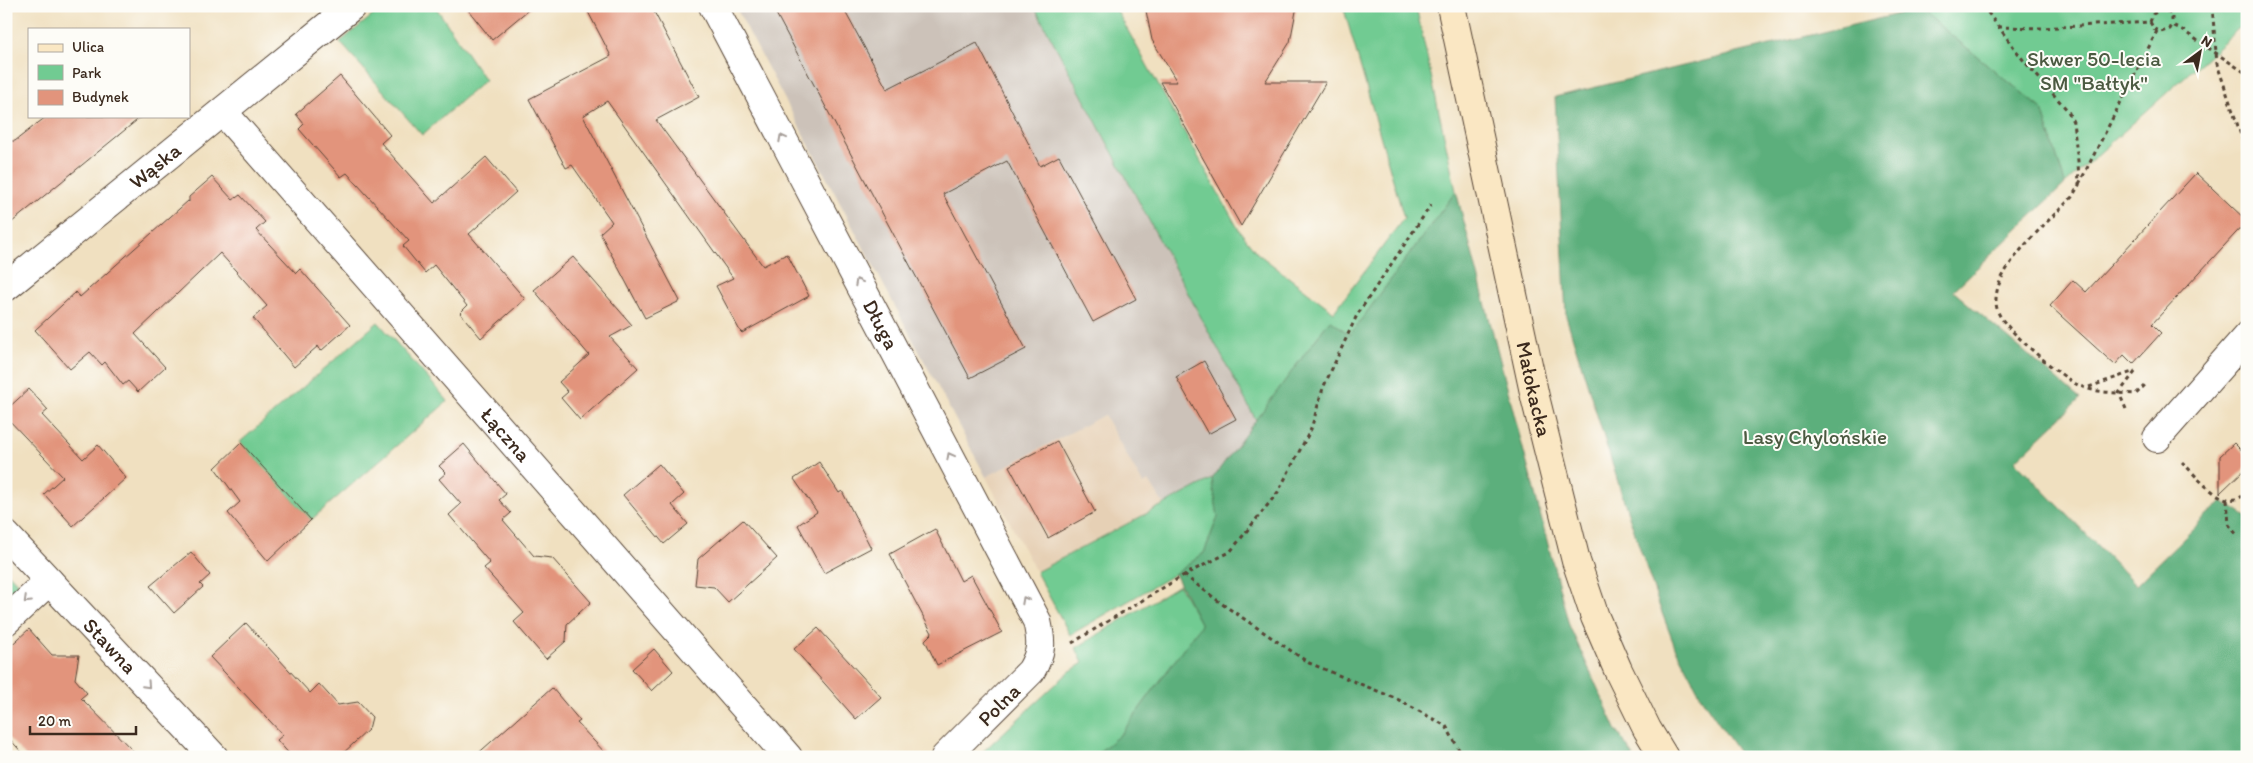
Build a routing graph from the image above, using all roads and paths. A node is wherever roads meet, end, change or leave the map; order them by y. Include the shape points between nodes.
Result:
1 (352, 6) edge
2 (712, 6) edge
3 (1451, 6) edge
4 (1983, 6) edge
5 (2172, 6) edge
6 (2212, 6) edge
7 (2168, 12) junction
8 (2150, 22) junction
9 (2172, 25) junction
10 (1998, 27) junction
11 (2157, 31) junction
12 (2214, 54) junction
13 (2247, 74) edge
14 (223, 112) junction
15 (2247, 153) edge
16 (2079, 185) junction
17 (1431, 205) dead end
18 (6, 287) edge
19 (2247, 336) edge
20 (2147, 383) dead end
21 (2088, 388) junction
22 (2118, 393) junction
23 (2126, 409) dead end
24 (2157, 438) dead end
25 (2182, 462) dead end
26 (2247, 492) edge
27 (2227, 500) junction
28 (6, 535) edge
29 (2237, 535) dead end
30 (1184, 575) junction
31 (49, 581) junction
32 (6, 621) edge
33 (1069, 644) dead end
34 (1041, 646) joint
35 (214, 757) edge
36 (788, 757) edge
37 (945, 757) edge
38 (1463, 757) edge
39 (1664, 757) edge

1 - 14 street, Wąska
34 -> 2 street, Długa via 1037,621
3 - 39 main road, Małokacka via 1535,397 1576,561 1618,670
4 - 10 path
5 - 7 path
6 - 12 path
7 - 8 path via 2156,11
7 - 9 path via 2172,16
8 - 10 path
8 - 11 path
9 - 11 path via 2166,32
9 - 12 path
10 - 16 path via 2068,111 2076,142
11 - 16 path
12 - 13 path
12 - 15 path
14 - 18 street, Wąska
14 - 36 street, Łączna
16 - 21 path via 2072,197 2006,270 1995,303 2000,317 2011,330 2052,366
17 - 30 path via 1356,315 1323,388 1311,429 1278,492 1230,552
19 - 24 street
20 - 22 path via 2136,394
21 - 22 path
21 - 22 path via 2135,371
22 - 23 path
25 - 27 path
26 - 27 path via 2236,500
27 - 29 path via 2229,525
28 - 31 street, Stawna
30 - 33 path
30 - 38 path via 1309,663 1397,699 1446,726
31 -> 32 street
31 -> 35 street, Stawna
34 - 37 street, Polna via 1031,672

